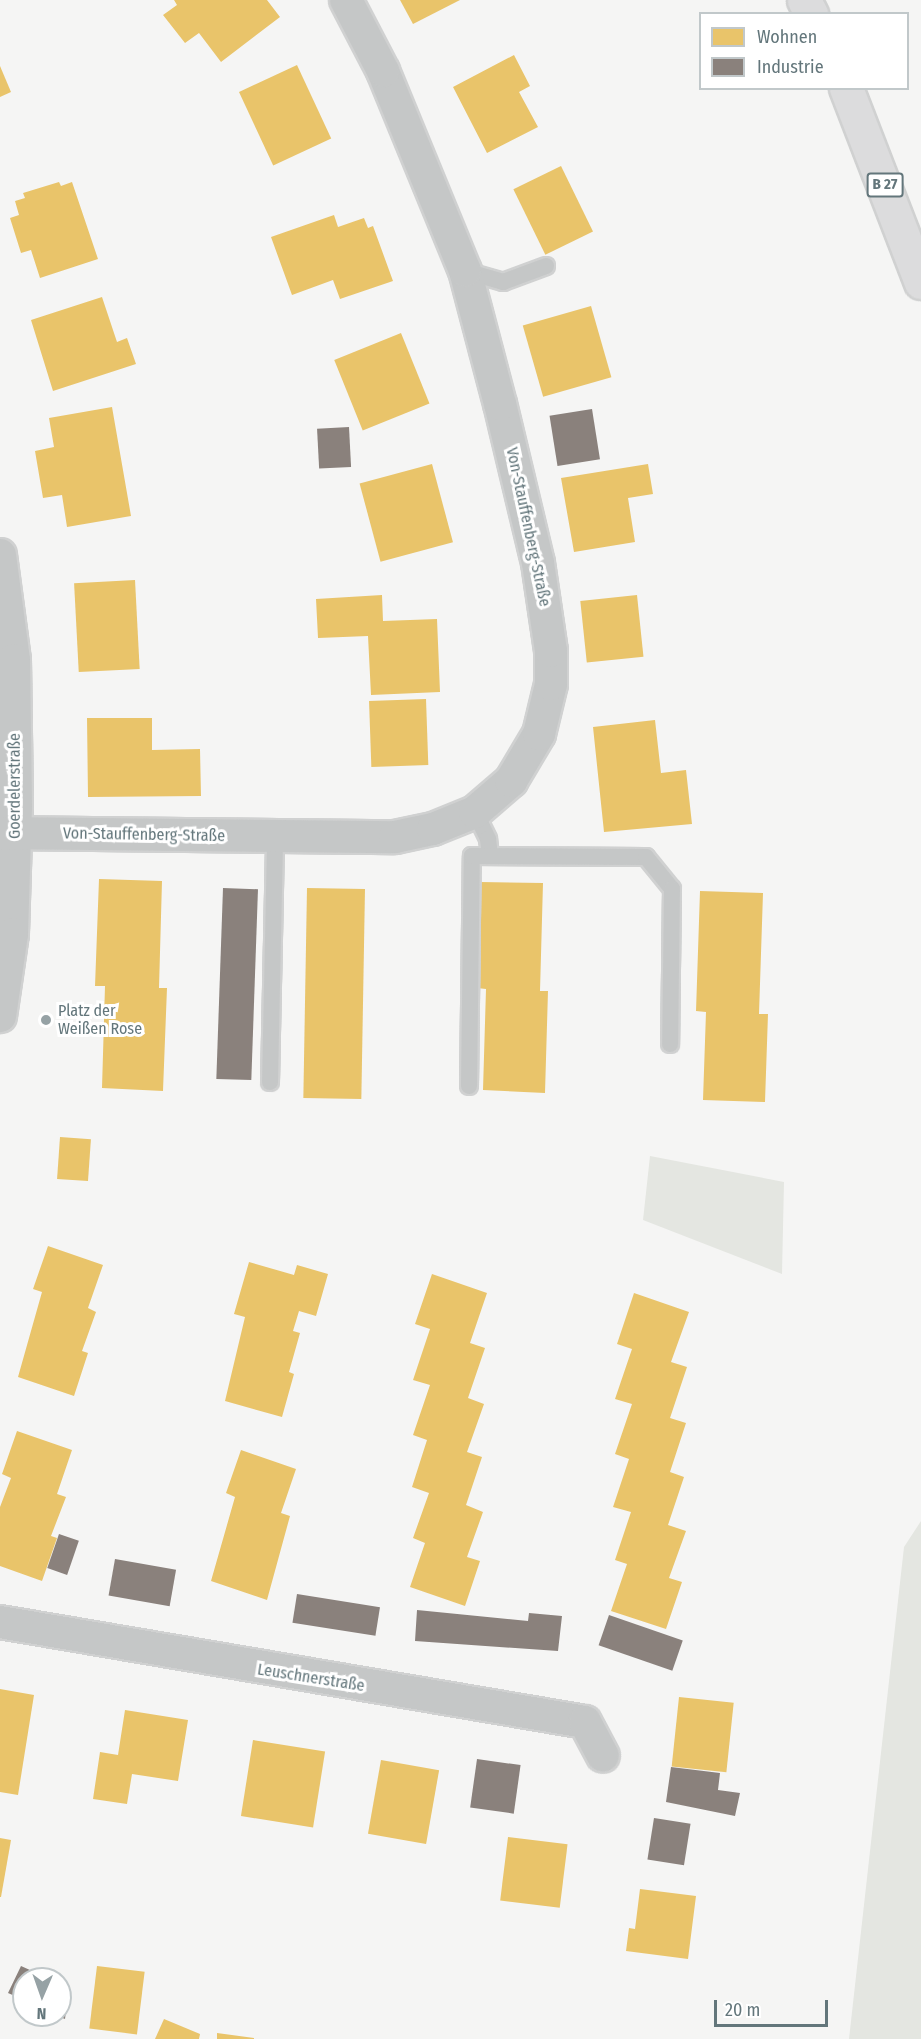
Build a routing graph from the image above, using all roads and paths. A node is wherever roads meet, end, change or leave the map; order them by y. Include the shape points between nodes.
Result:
1 (346, 0) edge
2 (847, 90) edge
3 (546, 266) dead end
4 (465, 271) junction
5 (921, 282) edge
6 (0, 555) edge
7 (475, 812) junction
8 (8, 833) edge
9 (275, 837) junction
10 (490, 856) junction
11 (0, 1016) edge
12 (670, 1044) dead end
13 (270, 1082) dead end
14 (469, 1086) dead end
15 (0, 1622) edge
16 (603, 1756) dead end

1 - 4 street, Von-Stauffenberg-Straße via 383,71
2 - 5 highway, B 27
3 - 4 lane via 503,282
4 - 7 street, Von-Stauffenberg-Straße via 538,563 551,684 531,750 512,781
6 - 8 street, Goerdelerstraße via 14,660
7 - 9 street, Von-Stauffenberg-Straße via 433,829 395,837
7 - 10 lane via 489,838
8 - 9 street, Von-Stauffenberg-Straße
8 - 11 street, Goerdelerstraße via 12,934
9 - 13 lane
10 - 12 lane via 646,857 672,889
10 - 14 lane via 472,856
15 - 16 street, Leuschnerstraße via 585,1722

